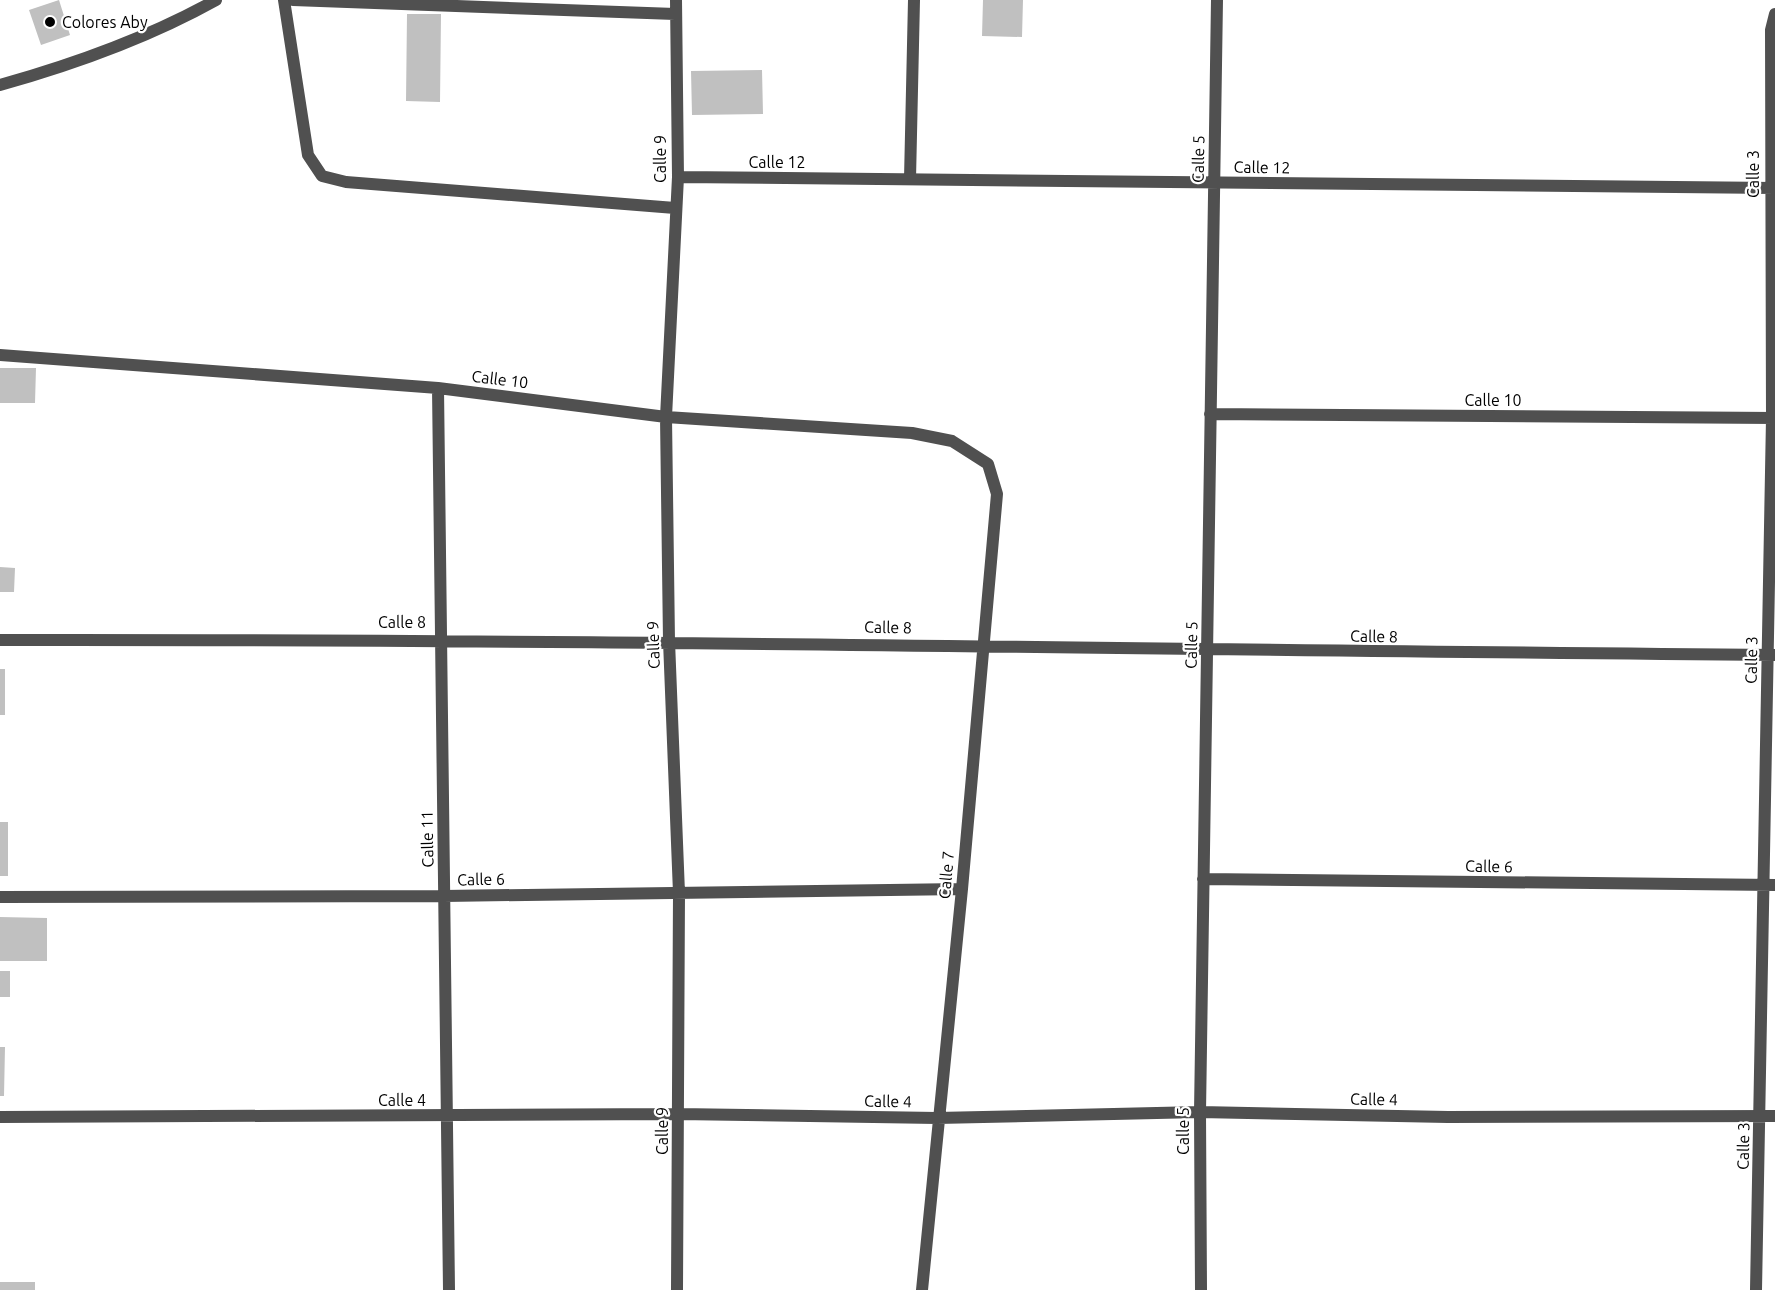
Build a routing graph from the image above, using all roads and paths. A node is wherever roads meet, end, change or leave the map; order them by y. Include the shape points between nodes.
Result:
1 (216, 0) edge
2 (284, 0) edge
3 (293, 0) edge
4 (676, 0) edge
5 (914, 0) edge
6 (1217, 0) edge
7 (675, 14) junction
8 (1775, 14) edge
9 (0, 85) edge
10 (678, 177) junction
11 (910, 179) junction
12 (1215, 183) junction
13 (1772, 188) edge
14 (675, 208) junction
15 (0, 356) edge
16 (438, 387) junction
17 (1210, 414) junction
18 (666, 417) junction
19 (1773, 418) edge
20 (988, 464) joint
21 (441, 639) junction
22 (0, 640) edge
23 (669, 641) junction
24 (982, 645) junction
25 (1208, 651) junction
26 (1771, 655) edge
27 (1203, 879) junction
28 (1769, 885) edge
29 (962, 889) junction
30 (679, 893) junction
31 (444, 896) junction
32 (0, 897) edge
33 (1200, 1112) junction
34 (678, 1114) junction
35 (447, 1116) junction
36 (1760, 1116) junction
37 (1775, 1116) edge
38 (0, 1117) edge
39 (937, 1118) junction
40 (449, 1290) edge
41 (677, 1290) edge
42 (922, 1290) edge
43 (1201, 1290) edge
44 (1756, 1290) edge

1 - 9 street via 183,19 77,63
2 - 14 street via 308,155 322,176 345,182
3 - 7 street
4 - 7 street, Calle 9
5 - 11 street
6 - 12 street, Calle 5
7 - 10 street, Calle 9
8 - 13 street, Calle 3 via 1771,30
10 - 11 street, Calle 12
10 - 14 street, Calle 9
11 - 12 street, Calle 12
12 - 13 street, Calle 12
12 - 17 street, Calle 5
13 - 19 street, Calle 3
14 - 18 street, Calle 9
15 - 16 street, Calle 10
16 - 18 street, Calle 10
16 - 21 street, Calle 11
17 - 19 street, Calle 10
17 - 25 street, Calle 5
18 - 20 street, Calle 10 via 912,433 952,441
18 - 23 street, Calle 9
19 - 26 street, Calle 3
20 - 24 street, Calle 7 via 997,494
21 - 22 street, Calle 8
21 - 23 street, Calle 8
21 - 31 street, Calle 11
23 - 24 street, Calle 8
23 - 30 street, Calle 9
24 - 25 street, Calle 8
24 - 29 street, Calle 7
25 - 26 street, Calle 8
25 - 27 street, Calle 5
26 - 28 street, Calle 3
27 - 28 street, Calle 6
27 - 33 street, Calle 5
28 - 36 street, Calle 3
29 - 30 street, Calle 6
29 - 39 street, Calle 7
30 - 31 street, Calle 6
30 - 34 street, Calle 9
31 - 32 street, Calle 6
31 - 35 street, Calle 11
33 - 36 street, Calle 4 via 1448,1117
33 - 39 street, Calle 4
33 - 43 street, Calle 5
34 - 35 street, Calle 4
34 - 39 street, Calle 4
34 - 41 street, Calle 9
35 - 38 street, Calle 4
35 - 40 street, Calle 11
36 - 37 street, Calle 4
36 - 44 street, Calle 3
39 - 42 street, Calle 7

